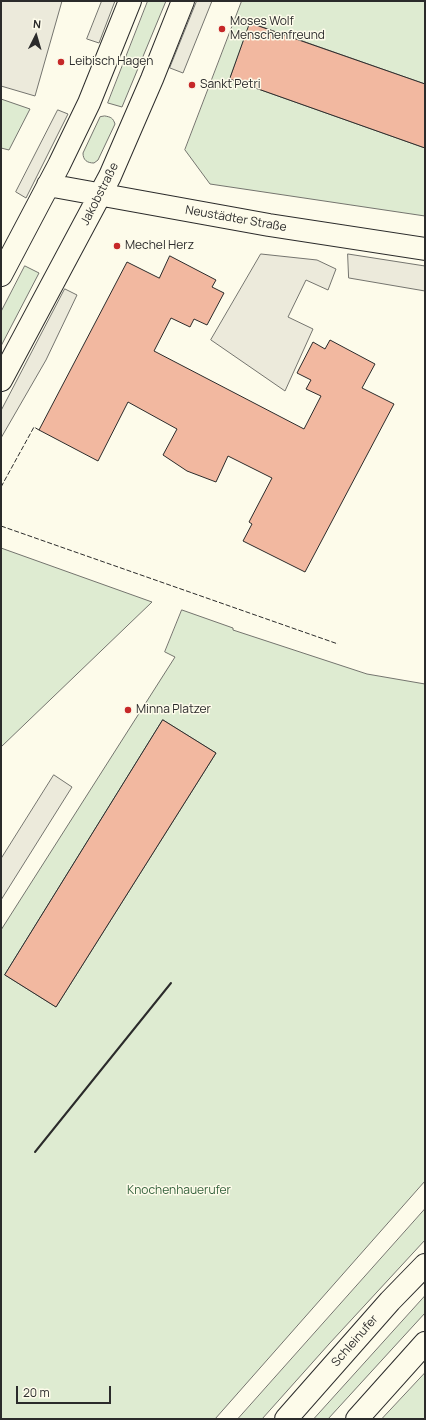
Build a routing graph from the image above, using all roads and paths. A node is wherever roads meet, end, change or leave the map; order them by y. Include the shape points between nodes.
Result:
1 (130, 1) edge
2 (183, 1) edge
3 (48, 185) junction
4 (100, 195) junction
5 (425, 249) edge
6 (1, 275) edge
7 (1, 380) edge
8 (425, 1265) edge
9 (425, 1343) edge
10 (286, 1419) edge
11 (357, 1419) edge

1 - 3 street via 89,103
2 - 4 street, Jakobstraße via 119,157
3 - 4 street, Neustädter Straße
3 - 6 street
4 - 5 street, Neustädter Straße
4 - 7 street, Jakobstraße
8 - 10 street, Schleinufer
9 - 11 street

